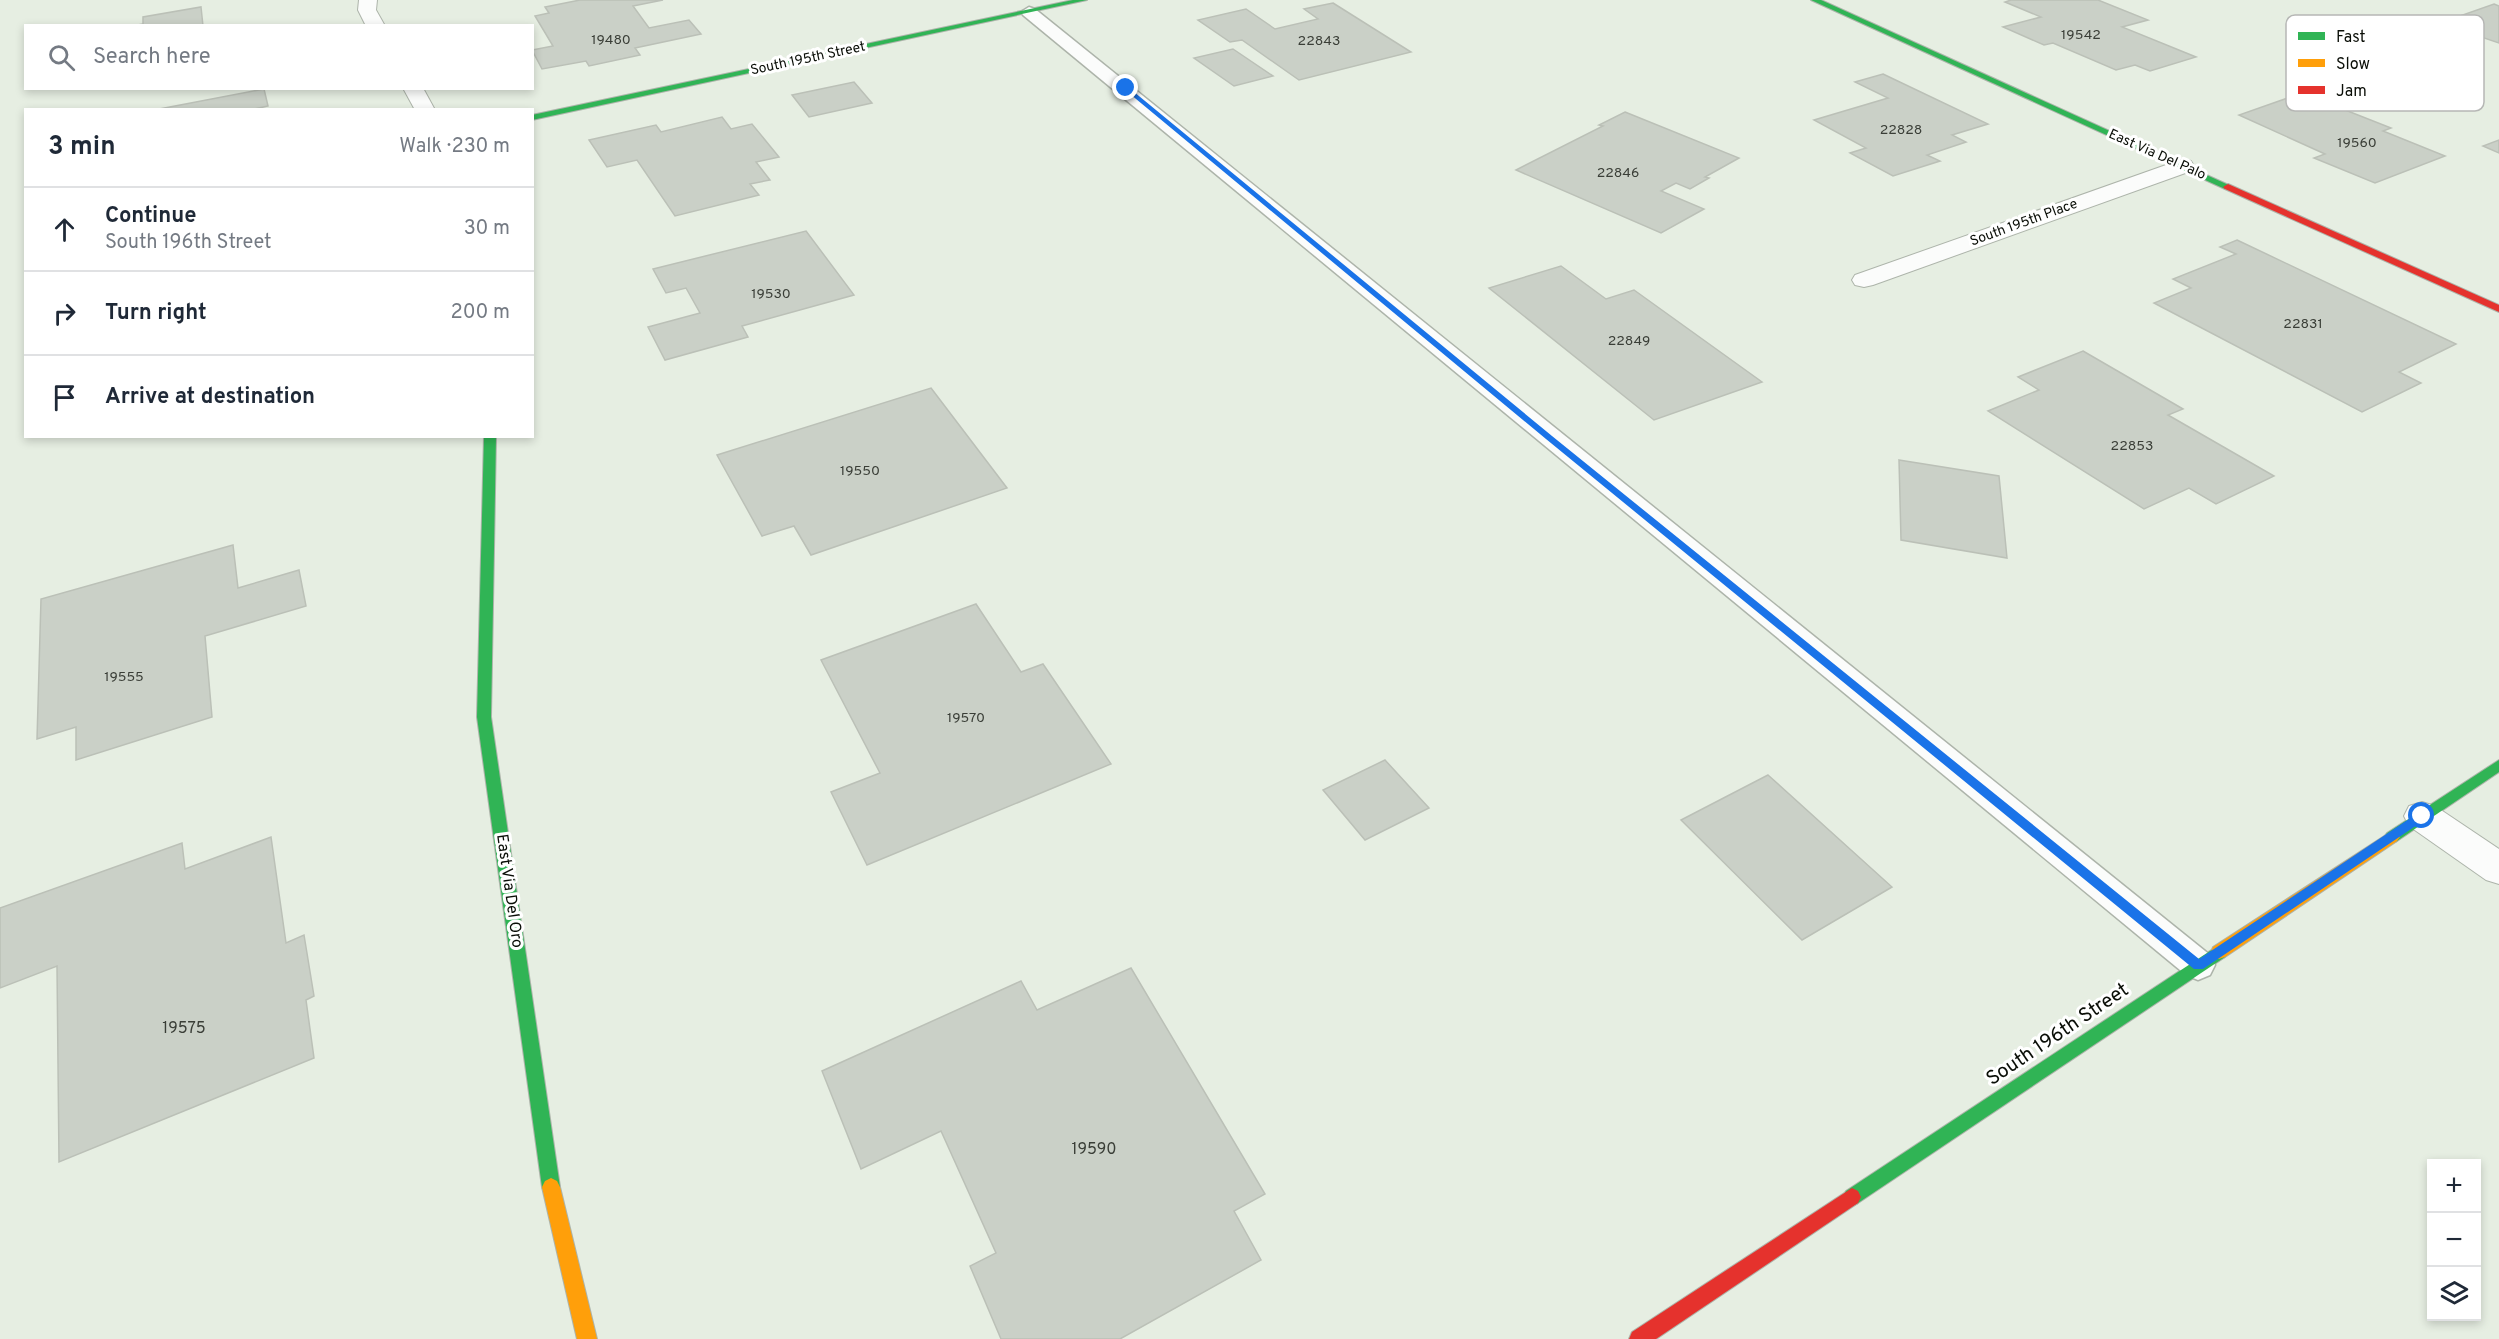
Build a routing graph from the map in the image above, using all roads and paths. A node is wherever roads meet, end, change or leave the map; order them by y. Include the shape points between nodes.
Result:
1 (368, 0) edge
2 (1083, 0) edge
3 (1815, 0) edge
4 (1029, 12) junction
5 (375, 24) edge
6 (413, 90) edge
7 (423, 108) edge
8 (534, 118) edge
9 (2183, 166) junction
10 (1864, 280) dead end
11 (2499, 309) edge
12 (490, 438) edge
13 (2499, 765) edge
14 (2422, 816) junction
15 (2499, 869) edge
16 (2198, 965) junction
17 (587, 1339) edge
18 (1639, 1339) edge

1 - 5 street via 367,10
2 - 4 street, South 195th Street
3 - 9 street, East Via Del Palo
4 - 8 street, South 195th Street
4 - 16 lane
6 - 7 street
9 - 10 street, South 195th Place
9 - 11 street, East Via Del Palo
12 - 17 street, East Via Del Oro via 484,717 552,1197
13 - 14 street, South 196th Street
14 - 15 street
14 - 16 street, South 196th Street
16 - 18 street, South 196th Street

